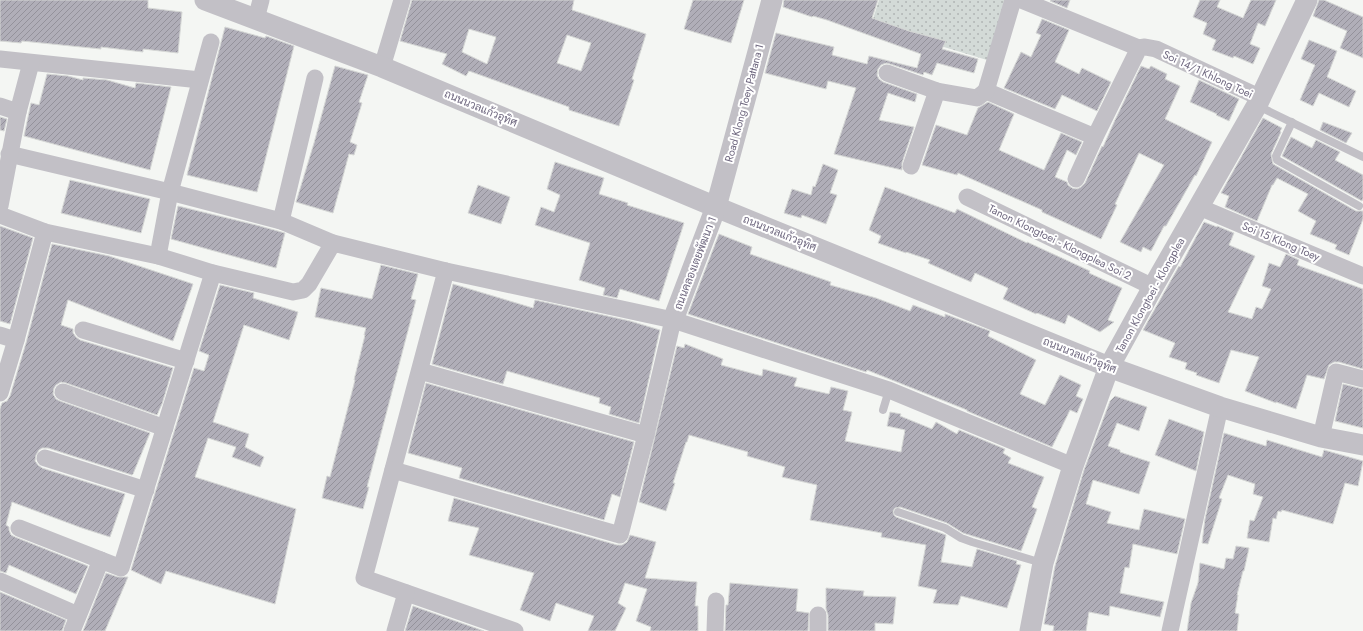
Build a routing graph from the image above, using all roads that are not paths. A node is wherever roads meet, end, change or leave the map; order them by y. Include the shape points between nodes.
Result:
1 (205, 0) edge
2 (402, 0) edge
3 (772, 0) edge
4 (1013, 0) edge
5 (1021, 0) edge
6 (1307, 0) edge
7 (258, 10) edge
8 (211, 42) dead end
9 (1148, 48) junction
10 (0, 59) edge
11 (31, 63) junction
12 (382, 66) junction
13 (886, 73) dead end
14 (315, 78) dead end
15 (200, 80) junction
16 (938, 91) junction
17 (986, 91) junction
18 (1259, 102) junction
19 (0, 106) edge
20 (18, 112) junction
21 (1292, 122) junction
22 (1095, 138) junction
23 (9, 154) junction
24 (1363, 157) edge
25 (911, 166) dead end
26 (1076, 179) dead end
27 (170, 192) junction
28 (967, 197) dead end
29 (0, 206) edge
30 (1359, 206) dead end
31 (716, 207) junction
32 (1199, 207) junction
33 (0, 215) edge
34 (281, 221) junction
35 (45, 232) junction
36 (333, 243) junction
37 (158, 256) junction
38 (446, 271) junction
39 (214, 273) junction
40 (1363, 276) edge
41 (1153, 287) junction
42 (673, 320) junction
43 (83, 330) dead end
44 (8, 337) edge
45 (186, 361) junction
46 (1109, 367) junction
47 (420, 371) junction
48 (1363, 379) edge
49 (889, 390) junction
50 (63, 392) dead end
51 (0, 393) edge
52 (1220, 407) junction
53 (884, 410) dead end
54 (165, 428) junction
55 (646, 435) junction
56 (1321, 437) junction
57 (1363, 445) edge
58 (45, 458) dead end
59 (1073, 466) junction
60 (393, 470) junction
61 (146, 490) junction
62 (898, 512) dead end
63 (19, 528) dead end
64 (101, 560) junction
65 (1043, 563) junction
66 (0, 581) edge
67 (406, 593) junction
68 (716, 601) dead end
69 (78, 615) junction
70 (72, 631) edge
71 (395, 631) edge
72 (515, 631) edge
73 (715, 631) edge
74 (1030, 631) edge
75 (1170, 631) edge

1 - 7 street, ถนนนวลแก้วอุทิศ
2 - 12 street
3 - 31 street, Road Klong Toey Pattana 1
4 - 17 street
5 - 9 street, Soi 14/1 Khlong Toei
6 - 18 street, Tanon Klongtoei - Klongplea
7 - 12 street, ถนนนวลแก้วอุทิศ
8 - 15 street
9 - 18 street, Soi 14/1 Khlong Toei
9 - 22 street
10 - 11 street
11 - 15 street
11 - 20 street
12 - 31 street, ถนนนวลแก้วอุทิศ
13 - 16 street
14 - 34 street
15 - 27 street
16 - 17 street via 977,98
16 - 25 street
17 - 22 street
18 - 21 lane
18 - 32 street, Tanon Klongtoei - Klongplea
19 - 20 street
20 - 23 street
21 - 24 lane
21 - 30 lane via 1276,156 1277,160
22 - 26 street
23 - 27 street
23 - 29 street
27 - 34 street
27 - 37 street
28 - 41 street, Tanon Klongtoei - Klongplea Soi 2
31 - 42 street, ถนนคลองเตยพัฒนา 1
31 - 46 street, ถนนนวลแก้วอุทิศ
32 - 40 street, Soi 15 Klong Toey
32 - 41 street, Tanon Klongtoei - Klongplea
33 - 35 street
34 - 36 street
35 - 37 street
35 - 44 street
36 - 38 street
36 - 39 street via 303,290 293,292
37 - 39 street
38 - 42 street
38 - 47 street
39 - 45 street
41 - 46 street, Tanon Klongtoei - Klongplea
42 - 49 street
42 - 55 street
43 - 45 street
44 - 51 street
45 - 54 street
46 - 52 street, ถนนนวลแก้วอุทิศ
46 - 59 street, Tanon Klongtoei - Klongplea
47 - 55 street
47 - 60 street
48 - 56 street via 1336,372
49 - 53 lane
49 - 59 street
50 - 54 street
52 - 56 street, ถนนนวลแก้วอุทิศ
52 - 75 street
54 - 61 street
55 - 60 street via 620,535
56 - 57 street, ถนนนวลแก้วอุทิศ
58 - 61 street
59 - 65 street, Tanon Klongtoei - Klongplea
60 - 67 street via 364,578
61 - 64 street via 121,568
62 - 65 lane via 945,528 972,542
63 - 64 street
64 - 69 street
65 - 74 street, Tanon Klongtoei - Klongplea
66 - 69 street
67 - 71 street
67 - 72 street
68 - 73 street
69 - 70 street

